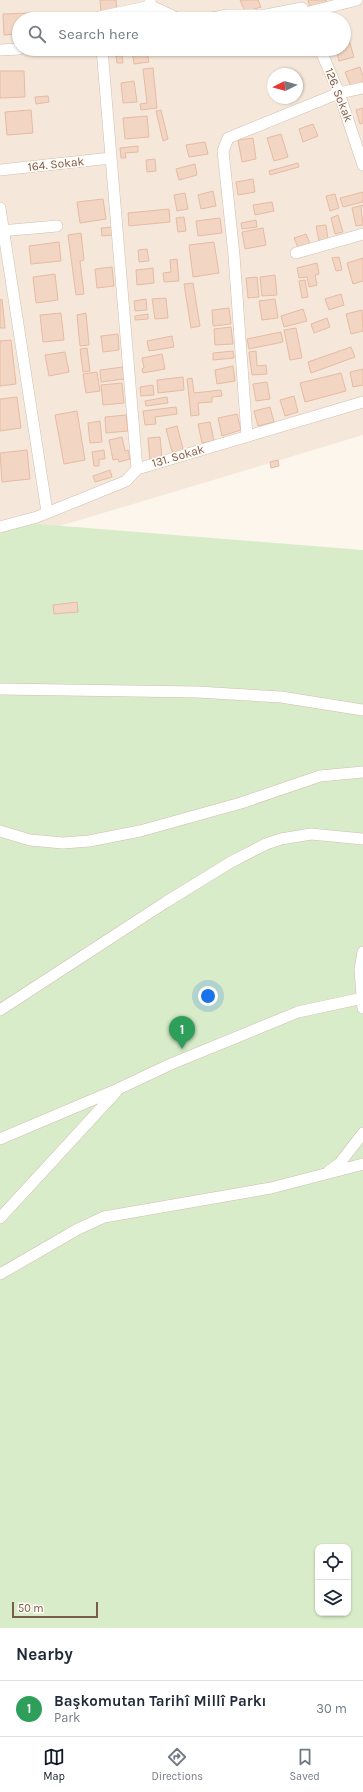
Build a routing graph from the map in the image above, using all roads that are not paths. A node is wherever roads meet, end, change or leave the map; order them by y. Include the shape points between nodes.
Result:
1 (356, 0) edge
2 (151, 3) edge
3 (303, 10) edge
4 (118, 12) edge
5 (167, 12) edge
6 (288, 12) edge
7 (12, 49) edge
8 (0, 50) edge
9 (103, 56) edge
10 (323, 56) edge
11 (363, 88) edge
12 (339, 93) junction
13 (111, 158) junction
14 (363, 165) edge
15 (0, 170) edge
16 (0, 208) edge
17 (57, 226) dead end
18 (2, 231) edge
19 (363, 234) edge
20 (296, 252) dead end
21 (363, 402) edge
22 (247, 436) junction
23 (137, 469) junction
24 (47, 512) junction
25 (0, 527) edge
26 (0, 690) edge
27 (363, 710) edge
28 (363, 772) edge
29 (0, 831) edge
30 (363, 839) edge
31 (363, 952) edge
32 (362, 1002) edge
33 (0, 1010) edge
34 (118, 1089) junction
35 (363, 1133) edge
36 (0, 1139) edge
37 (363, 1164) edge
38 (325, 1174) junction
39 (0, 1218) edge
40 (0, 1274) edge

1 - 3 street
2 - 4 street
2 - 5 street
3 - 6 street
7 - 8 street
9 - 13 street
10 - 12 street, 126. Sokak
11 - 12 street
12 - 14 street, 126. Sokak
12 - 22 street via 228,138 223,151 234,255
13 - 15 street, 164. Sokak
13 - 23 street
16 - 18 street
17 - 18 street
18 - 24 street
19 - 20 street
21 - 22 street, 131. Sokak
22 - 23 street, 131. Sokak
23 - 24 street, 131. Sokak via 126,481
24 - 25 street, 131. Sokak
26 - 27 street via 197,692 281,698
28 - 29 street via 320,776 140,831 89,840 63,843 30,840
30 - 33 street via 311,834 266,844 166,902
31 - 32 street via 360,970
32 - 34 street via 298,1012 171,1064
34 - 36 street
34 - 39 street
35 - 38 street via 340,1163
37 - 38 street
38 - 40 street via 271,1188 104,1217

